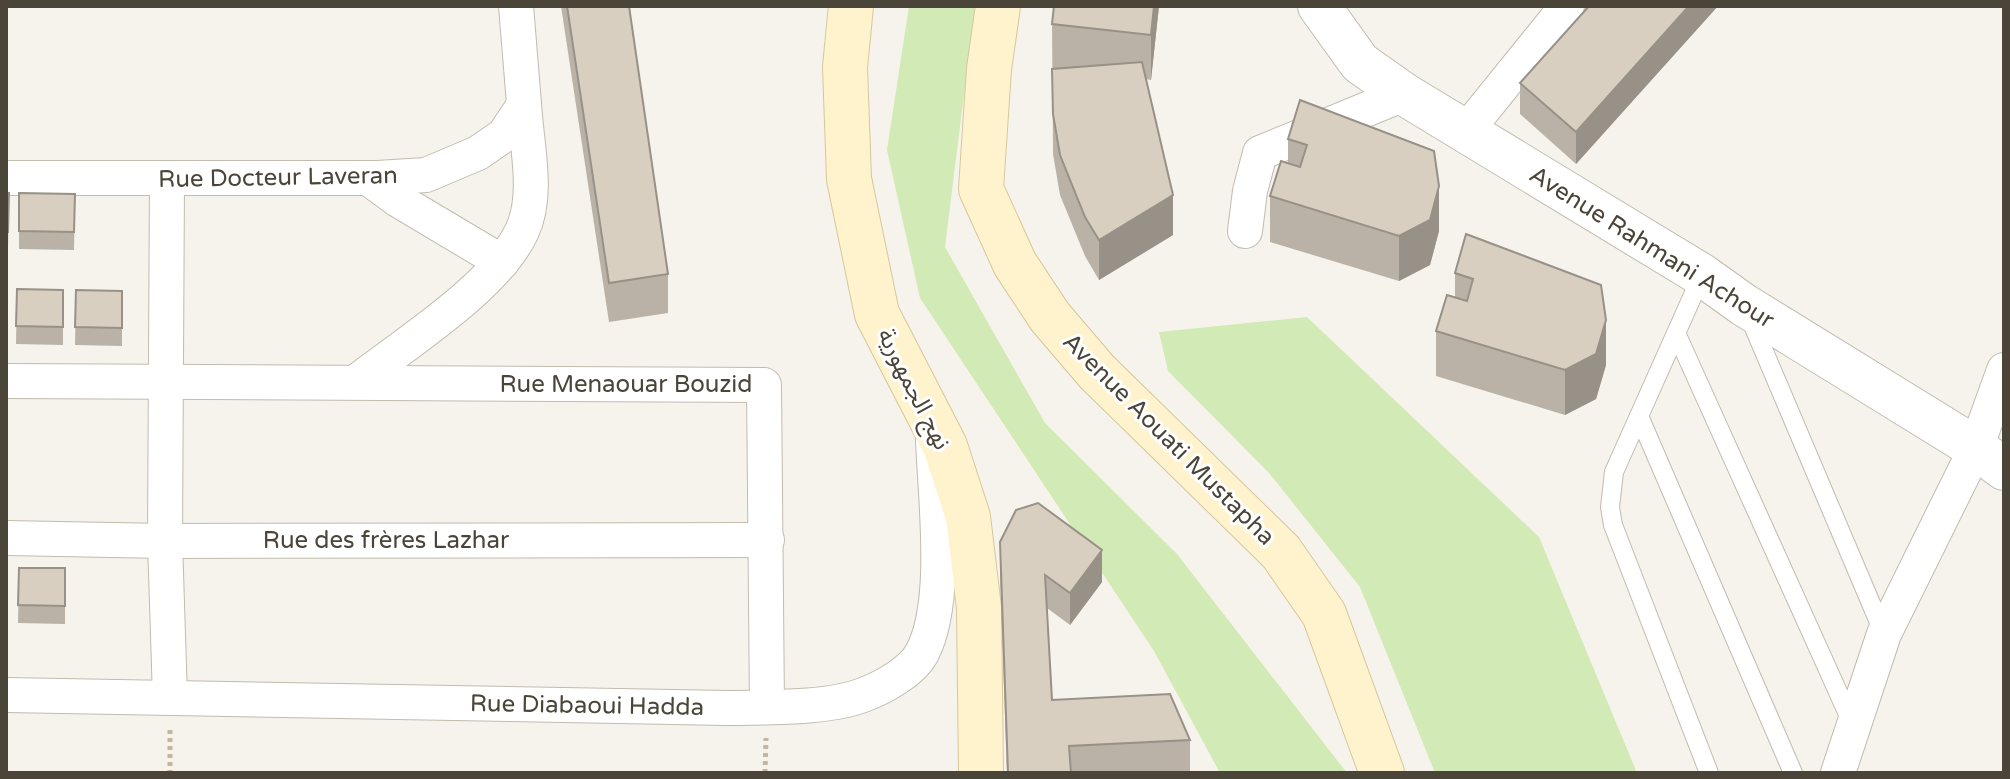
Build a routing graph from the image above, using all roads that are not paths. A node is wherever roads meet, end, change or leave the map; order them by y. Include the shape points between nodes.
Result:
1 (516, 6) edge
2 (851, 6) edge
3 (998, 6) edge
4 (1319, 6) edge
5 (1567, 6) edge
6 (1404, 94) junction
7 (524, 105) junction
8 (1466, 131) junction
9 (6, 178) edge
10 (368, 178) junction
11 (167, 179) junction
12 (1245, 231) dead end
13 (502, 262) junction
14 (1702, 275) junction
15 (1744, 305) junction
16 (1677, 335) junction
17 (2004, 370) edge
18 (6, 381) edge
19 (165, 381) junction
20 (356, 382) junction
21 (1639, 416) junction
22 (933, 424) junction
23 (1990, 458) edge
24 (6, 538) edge
25 (767, 540) junction
26 (165, 541) junction
27 (1884, 634) junction
28 (6, 695) edge
29 (170, 698) junction
30 (767, 707) junction
31 (1849, 754) edge
32 (981, 773) edge
33 (1382, 773) edge
34 (1709, 773) edge
35 (1793, 773) edge

1 - 7 street
2 - 22 main road, نهج الجمهورية via 845,67 849,179 863,254 877,314
3 - 33 main road, Avenue Aouati Mustapha via 981,189 1015,264 1050,317 1097,372 1281,552 1324,614
4 - 6 street, Avenue Rahmani Achour via 1360,63
5 - 8 street
6 - 8 street, Avenue Rahmani Achour
6 - 12 street via 1260,153
7 - 10 street, Rue Docteur Laveran via 504,135 478,153 426,175
7 - 13 street via 530,204 523,229
8 - 14 street, Avenue Rahmani Achour
9 - 11 street, Rue Docteur Laveran
10 - 11 street, Rue Docteur Laveran
10 - 13 street
11 - 19 street
13 - 20 street via 478,288
14 - 15 street, Avenue Rahmani Achour
14 - 16 lane
15 - 23 street, Avenue Rahmani Achour
15 - 27 lane
16 - 21 lane
16 - 31 lane
17 - 23 street
18 - 19 street, Rue Menaouar Bouzid
19 - 20 street, Rue Menaouar Bouzid
19 - 26 street
20 - 25 street, Rue Menaouar Bouzid via 764,385
21 - 34 lane via 1614,472 1613,525
21 - 35 lane
22 - 30 street, Rue Diabaoui Hadda via 937,568 934,623 921,656 897,678 862,696
22 - 32 main road, نهج الجمهورية via 968,517 979,608
23 - 27 street
24 - 26 street, Rue des frères Lazhar
25 - 26 street, Rue des frères Lazhar
25 - 30 street, Rue Menaouar Bouzid
26 - 29 street
27 - 31 street
28 - 29 street, Rue Diabaoui Hadda
29 - 30 street, Rue Diabaoui Hadda

